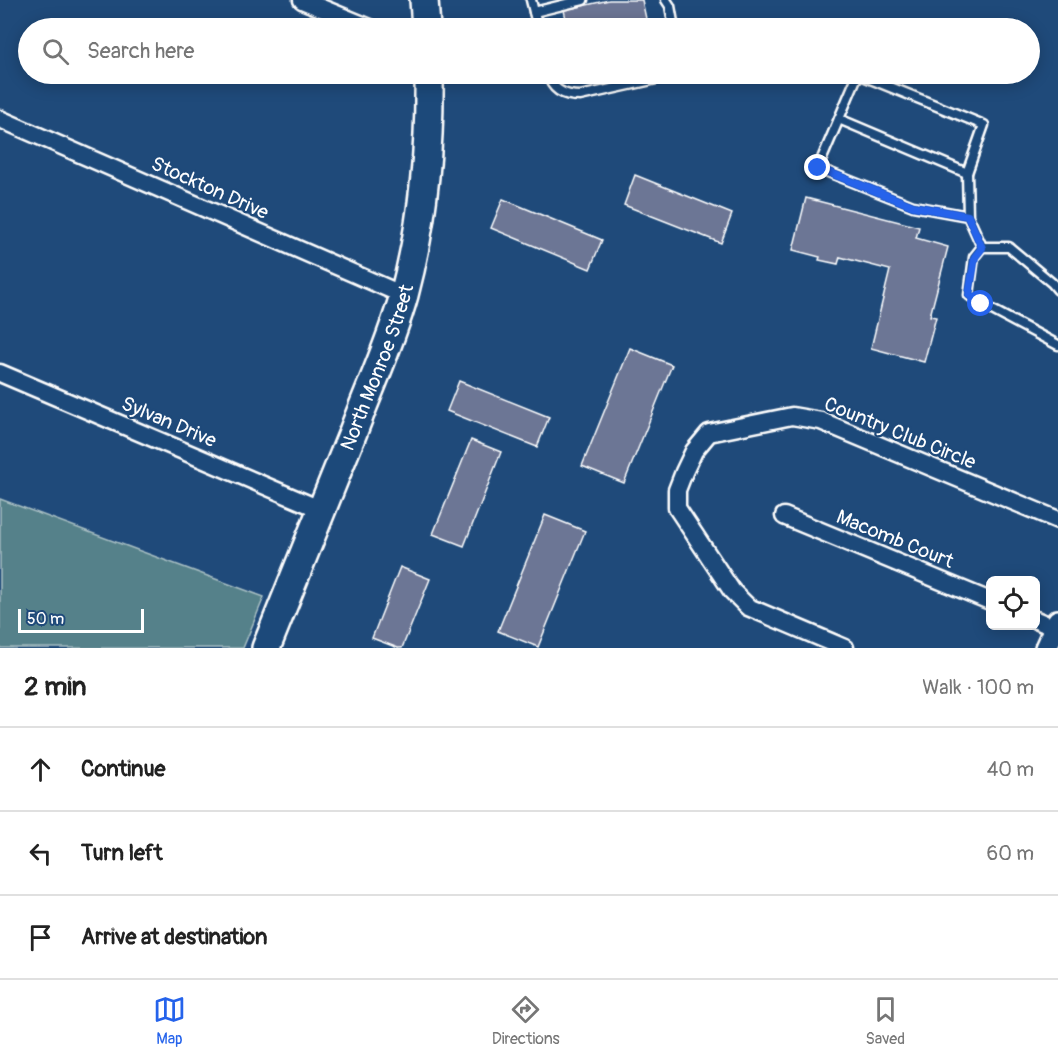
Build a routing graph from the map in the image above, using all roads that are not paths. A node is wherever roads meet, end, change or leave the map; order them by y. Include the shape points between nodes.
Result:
1 (302, 0) edge
2 (424, 0) edge
3 (531, 0) edge
4 (583, 0) edge
5 (668, 3) edge
6 (534, 12) junction
7 (346, 18) edge
8 (425, 18) edge
9 (536, 18) edge
10 (672, 18) edge
11 (429, 84) edge
12 (552, 84) edge
13 (634, 84) edge
14 (854, 84) edge
15 (883, 84) edge
16 (0, 119) edge
17 (839, 119) junction
18 (967, 173) junction
19 (968, 216) junction
20 (982, 248) junction
21 (1058, 290) edge
22 (404, 295) junction
23 (1058, 345) edge
24 (0, 373) edge
25 (322, 510) junction
26 (784, 516) dead end
27 (1058, 520) edge
28 (986, 599) edge
29 (1049, 623) edge
30 (266, 648) edge
31 (845, 648) edge
32 (1046, 648) edge

1 - 7 street
2 - 8 main road
3 - 6 lane
4 - 6 lane
5 - 10 lane
6 - 9 lane
11 - 22 main road, North Monroe Street via 422,203
12 - 13 lane via 568,96
14 - 17 lane
15 - 18 lane via 984,125
16 - 22 street, Stockton Drive
17 - 18 lane
17 - 19 lane via 818,168 913,206
18 - 19 lane
19 - 20 lane
20 - 21 lane via 1009,247
20 - 23 lane via 975,257 969,295
22 - 25 main road, North Monroe Street
24 - 25 street, Sylvan Drive
25 - 30 main road, North Monroe Street
26 - 28 street, Macomb Court
27 - 31 street, Country Club Circle via 821,421 792,416 710,433 694,450 684,472 677,490 677,508 732,591 748,607
29 - 32 street

